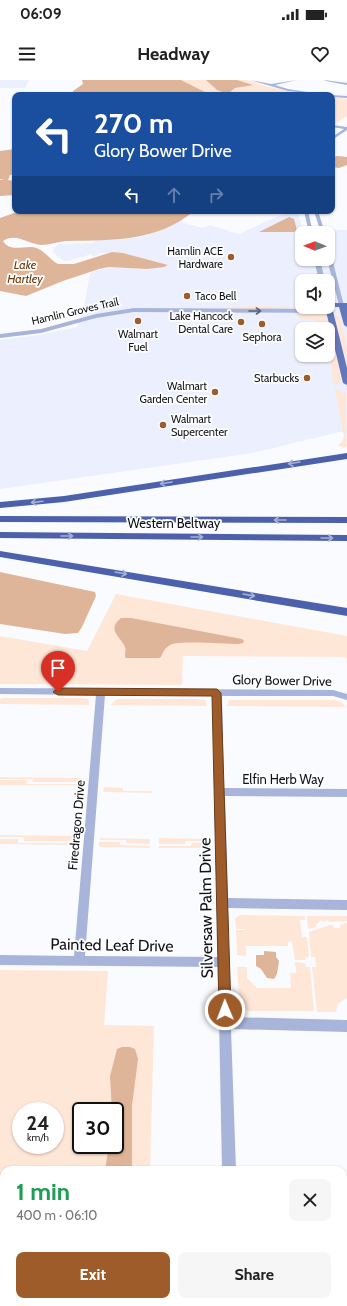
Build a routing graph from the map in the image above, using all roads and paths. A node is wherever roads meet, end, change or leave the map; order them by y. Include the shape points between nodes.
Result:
1 (252, 80) edge
2 (295, 80) edge
3 (326, 80) edge
4 (347, 84) edge
5 (269, 85) junction
6 (308, 92) edge
7 (335, 96) edge
8 (347, 98) edge
9 (347, 122) edge
10 (335, 126) edge
11 (340, 126) junction
12 (347, 128) edge
13 (335, 130) edge
14 (335, 137) edge
15 (307, 214) edge
16 (317, 214) edge
17 (309, 226) edge
18 (321, 226) edge
19 (332, 266) edge
20 (295, 305) edge
21 (174, 308) junction
22 (295, 308) edge
23 (345, 308) edge
24 (330, 314) edge
25 (347, 325) edge
26 (0, 331) edge
27 (0, 336) edge
28 (346, 376) edge
29 (347, 384) edge
30 (347, 449) edge
31 (347, 456) edge
32 (323, 458) junction
33 (0, 506) edge
34 (0, 519) edge
35 (347, 520) edge
36 (0, 535) edge
37 (347, 538) edge
38 (0, 554) edge
39 (347, 612) edge
40 (0, 691) edge
41 (101, 692) junction
42 (217, 693) junction
43 (347, 697) edge
44 (219, 792) junction
45 (347, 793) edge
46 (222, 903) junction
47 (347, 905) edge
48 (0, 960) edge
49 (79, 960) junction
50 (224, 962) junction
51 (225, 1023) junction
52 (347, 1026) edge
53 (229, 1166) edge

1 - 5 street
2 - 5 street
3 - 4 street
5 - 6 street
7 - 8 street
9 - 11 street
10 - 11 street
11 - 12 street
11 - 13 street
12 - 14 street
15 - 17 street
16 - 18 street
19 - 23 street
20 - 21 street, Hamlin Groves Trail
21 -> 22 street, Hamlin Groves Trail
21 - 26 street, Hamlin Groves Trail via 137,305 101,309 40,325
21 - 27 street, Hamlin Groves Trail via 120,312 85,318 41,331
23 - 25 main road
24 - 28 main road
28 - 29 main road
30 - 32 highway
31 - 32 highway
32 -> 33 highway via 64,499
35 -> 34 highway, Western Beltway
36 -> 37 highway, Western Beltway
38 -> 39 highway
40 - 41 street, Glory Bower Drive
41 - 42 street, Glory Bower Drive
41 - 49 street, Firedragon Drive
42 - 43 street, Glory Bower Drive via 333,693
42 - 44 street, Silversaw Palm Drive
44 - 45 street, Elfin Herb Way
44 - 46 street, Silversaw Palm Drive
46 - 47 street
46 - 50 street, Silversaw Palm Drive
48 - 49 street, Painted Leaf Drive
49 - 50 street, Painted Leaf Drive
50 - 51 street, Silversaw Palm Drive
51 - 52 street
51 - 53 street, Silversaw Palm Drive

